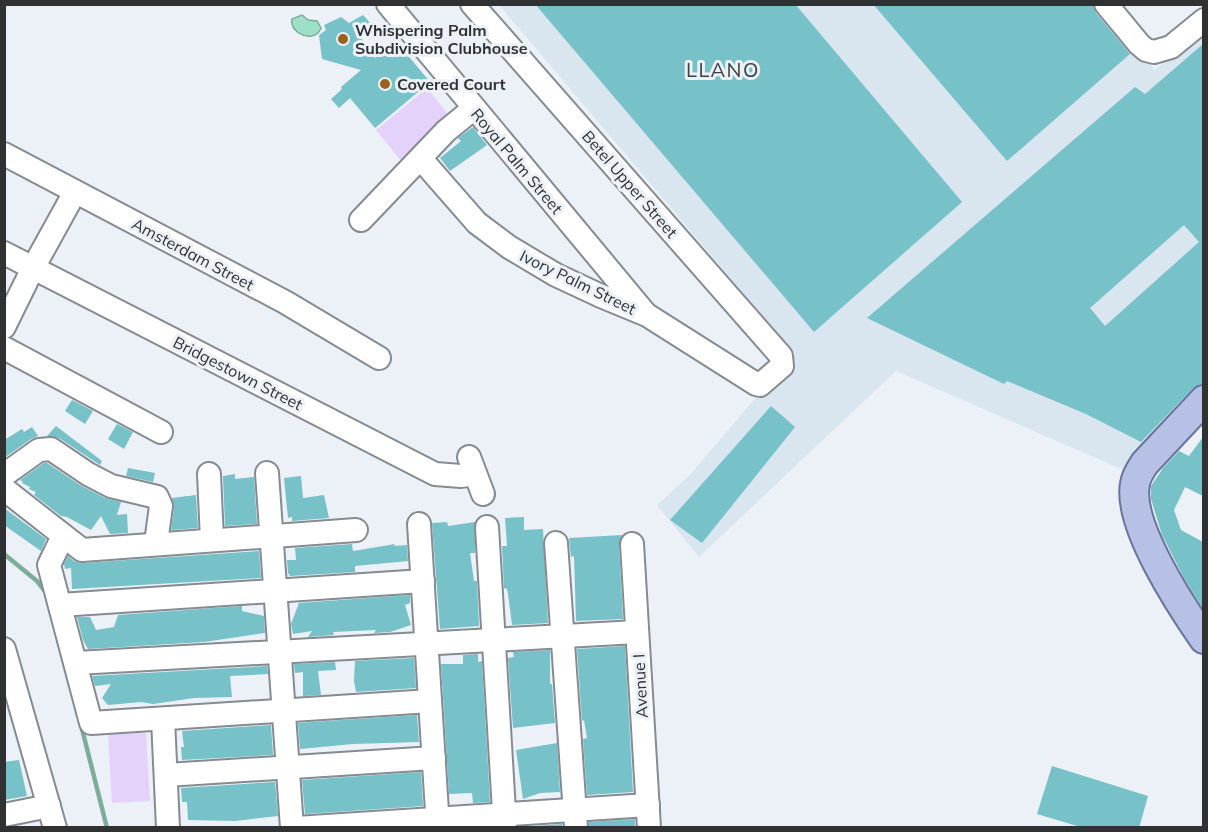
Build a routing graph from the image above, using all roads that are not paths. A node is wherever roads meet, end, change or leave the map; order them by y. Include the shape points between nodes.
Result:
1 (388, 4) edge
2 (472, 4) edge
3 (1106, 4) edge
4 (1203, 20) edge
5 (473, 109) junction
6 (4, 154) edge
7 (421, 159) junction
8 (75, 192) junction
9 (361, 220) dead end
10 (4, 253) edge
11 (33, 268) junction
12 (647, 315) junction
13 (4, 327) edge
14 (4, 348) edge
15 (379, 358) dead end
16 (782, 366) joint
17 (1203, 400) edge
18 (161, 432) dead end
19 (267, 473) dead end
20 (209, 474) dead end
21 (4, 475) edge
22 (476, 475) dead end
23 (4, 489) edge
24 (420, 524) dead end
25 (487, 527) dead end
26 (356, 530) dead end
27 (63, 536) junction
28 (271, 536) junction
29 (212, 540) junction
30 (156, 543) junction
31 (556, 543) dead end
32 (632, 544) dead end
33 (423, 581) junction
34 (275, 591) junction
35 (60, 605) junction
36 (637, 632) junction
37 (562, 636) junction
38 (1203, 639) edge
39 (494, 640) junction
40 (427, 644) junction
41 (4, 649) edge
42 (279, 652) junction
43 (76, 663) junction
44 (430, 701) junction
45 (12, 705) edge
46 (284, 711) junction
47 (163, 719) junction
48 (434, 758) junction
49 (288, 768) junction
50 (166, 775) junction
51 (648, 805) junction
52 (4, 815) edge
53 (52, 817) edge
54 (576, 819) edge
55 (505, 821) edge
56 (437, 823) edge
57 (168, 828) edge
58 (294, 828) edge
59 (649, 828) edge

1 - 5 street, Royal Palm Street
2 - 16 street, Betel Upper Street via 782,356
3 - 4 street via 1139,44 1154,52 1171,47
5 - 7 street
5 - 12 street, Royal Palm Street
6 - 8 street, Amsterdam Street
7 - 9 street
7 - 12 street, Ivory Palm Street via 477,223 509,247 574,283
8 - 11 street
8 - 15 street, Amsterdam Street via 285,302
10 - 11 street, Bridgestown Street
11 - 13 street
11 - 22 street, Bridgestown Street via 435,474
12 - 16 street, Ivory Palm Street via 756,384 760,385
14 - 18 street
17 - 38 main road via 1142,468 1134,484 1134,495 1159,567
19 - 28 street
20 - 29 street
21 - 30 street via 39,450 51,449 111,486 157,498 161,506
23 - 27 street
24 - 33 street
25 - 39 street
26 - 28 street
27 - 30 street via 82,550
27 - 35 street via 49,565
28 - 29 street
28 - 34 street
29 - 30 street
31 - 37 street
32 - 36 street, Avenue I
33 - 34 street
33 - 40 street
34 - 35 street
34 - 42 street
35 - 43 street
36 - 37 street
36 - 51 street, Avenue I
37 - 39 street
37 - 54 street
39 - 40 street
39 - 55 street
40 - 42 street
40 - 44 street
41 - 45 street
42 - 43 street
42 - 46 street
43 - 47 street via 91,723
44 - 46 street
44 - 48 street
45 - 53 street
46 - 47 street
46 - 49 street
47 - 50 street
48 - 49 street
48 - 56 street
49 - 50 street
49 - 58 street
50 - 57 street
51 - 54 street
51 - 59 street, Avenue I
52 - 53 street
54 - 55 street
55 - 56 street
56 - 58 street

